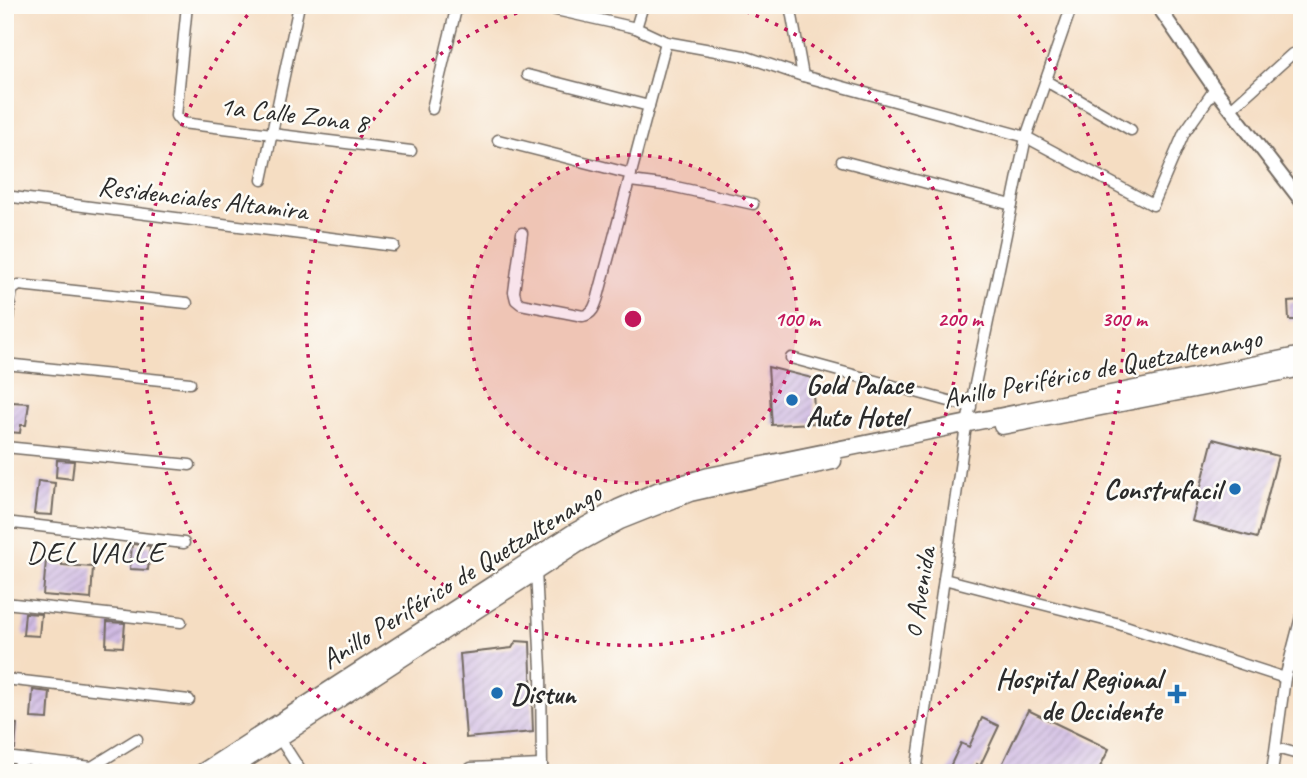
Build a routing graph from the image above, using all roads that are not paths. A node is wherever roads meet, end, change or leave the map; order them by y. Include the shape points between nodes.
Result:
1 (187, 5) edge
2 (299, 5) edge
3 (457, 5) edge
4 (534, 5) edge
5 (643, 5) edge
6 (790, 5) edge
7 (1072, 5) edge
8 (1157, 5) edge
9 (636, 28) junction
10 (666, 42) junction
11 (1292, 54) dead end
12 (527, 75) dead end
13 (803, 76) junction
14 (1046, 81) junction
15 (1216, 89) junction
16 (649, 106) junction
17 (432, 109) dead end
18 (1231, 109) junction
19 (1131, 130) dead end
20 (273, 135) junction
21 (1026, 136) junction
22 (498, 139) dead end
23 (411, 151) dead end
24 (842, 161) dead end
25 (631, 177) junction
26 (262, 180) dead end
27 (5, 196) edge
28 (1302, 202) edge
29 (753, 204) dead end
30 (1012, 205) junction
31 (522, 233) dead end
32 (394, 246) dead end
33 (187, 303) dead end
34 (5, 338) edge
35 (1302, 355) edge
36 (792, 358) dead end
37 (5, 364) edge
38 (1302, 368) edge
39 (190, 383) dead end
40 (968, 421) junction
41 (5, 447) edge
42 (190, 465) dead end
43 (5, 522) edge
44 (184, 543) dead end
45 (536, 570) junction
46 (944, 579) junction
47 (5, 603) edge
48 (1302, 613) edge
49 (181, 621) dead end
50 (1288, 665) junction
51 (1302, 669) edge
52 (1284, 678) junction
53 (5, 679) edge
54 (189, 700) dead end
55 (137, 739) dead end
56 (280, 739) junction
57 (1276, 748) junction
58 (1302, 755) edge
59 (5, 757) edge
60 (20, 759) junction
61 (542, 769) edge
62 (88, 770) edge
63 (19, 773) edge
64 (201, 773) edge
65 (225, 773) edge
66 (302, 773) edge
67 (463, 773) edge
68 (916, 773) edge
69 (1272, 773) edge

1 - 20 street, 1a Calle Zona 8 via 176,116 182,123
2 - 20 street
3 - 17 street
4 - 9 street
5 - 9 street
6 - 13 street
7 - 14 street, 0 Avenida
8 - 15 street
9 - 10 street
10 - 13 street via 744,56
10 - 16 street
11 - 18 street
12 - 16 street
13 - 21 street
14 - 19 street
14 - 21 street, 0 Avenida
15 - 18 street
15 - 21 street via 1184,134 1153,205
16 - 25 street
18 - 28 street
20 - 23 street, 1a Calle Zona 8
20 - 26 street
21 - 30 street, 0 Avenida
22 - 25 street
24 - 30 street
25 - 29 street
25 - 31 street via 598,297 588,315 516,300 513,292
27 - 32 street, Residenciales Altamira
30 - 40 street, 0 Avenida
33 - 34 street via 19,285 12,290
35 - 40 highway, Anillo Periférico de Quetzaltenango
36 - 40 street
37 - 39 street
38 - 40 highway, Anillo Periférico de Quetzaltenango
40 - 45 highway, Anillo Periférico de Quetzaltenango via 690,493 620,521
40 - 46 street, 0 Avenida
40 - 64 highway, Anillo Periférico de Quetzaltenango via 709,476 618,508 573,532
41 - 42 street
43 - 44 street
45 - 56 highway, Anillo Periférico de Quetzaltenango
45 - 61 street
46 - 52 street via 1137,629
46 - 68 street, 0 Avenida
47 - 49 street
48 - 50 street
50 - 51 street
50 - 52 street
52 - 57 street
53 - 54 street
55 - 62 street
56 - 65 highway, Anillo Periférico de Quetzaltenango
56 - 66 street
57 - 58 street
57 - 69 street
59 - 60 street
60 - 62 street
60 - 63 street
61 - 67 street via 471,768

